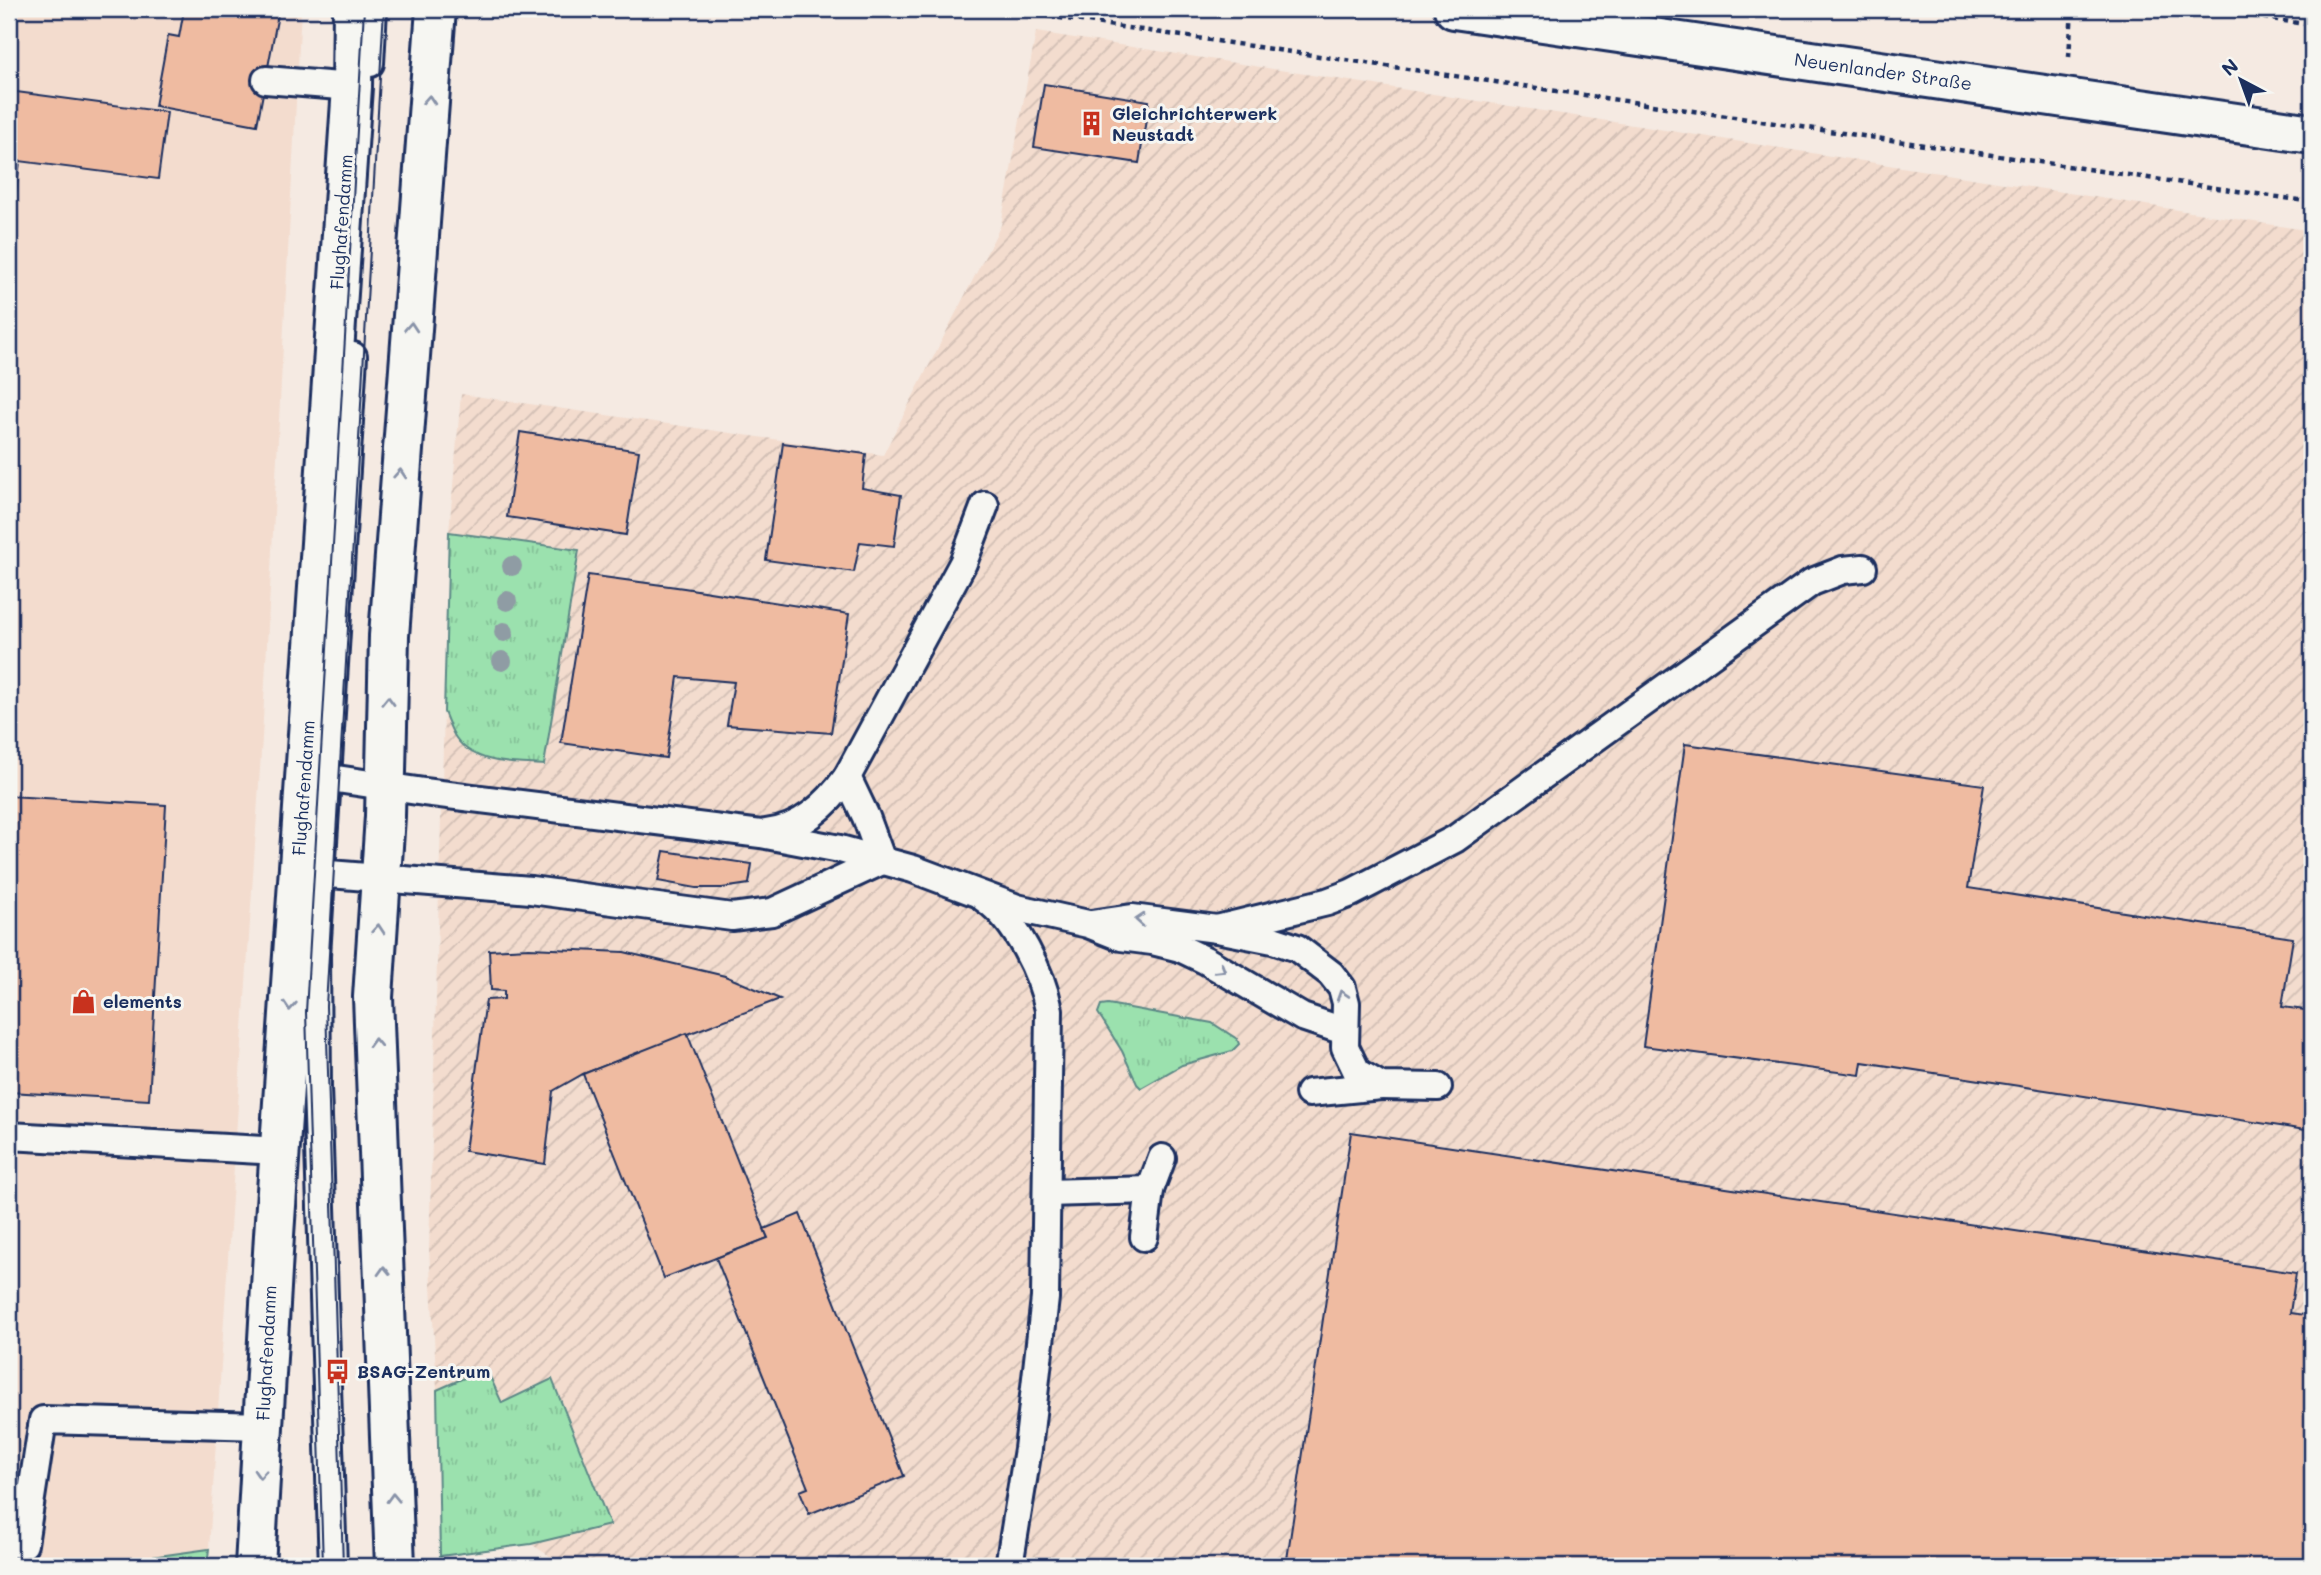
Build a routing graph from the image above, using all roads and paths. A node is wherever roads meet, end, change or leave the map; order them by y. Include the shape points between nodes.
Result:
1 (353, 9) edge
2 (373, 9) edge
3 (436, 9) edge
4 (999, 9) edge
5 (1454, 9) edge
6 (2204, 9) edge
7 (2312, 25) edge
8 (266, 80) dead end
9 (352, 87) junction
10 (2312, 134) edge
11 (2312, 202) edge
12 (985, 505) dead end
13 (1863, 568) dead end
14 (316, 776) junction
15 (847, 777) junction
16 (386, 785) junction
17 (761, 834) junction
18 (882, 861) junction
19 (310, 873) junction
20 (381, 878) junction
21 (974, 892) junction
22 (1088, 924) junction
23 (1217, 929) junction
24 (1335, 1028) dead end
25 (1381, 1086) junction
26 (1438, 1087) dead end
27 (1309, 1093) dead end
28 (9, 1136) edge
29 (280, 1151) junction
30 (1162, 1158) dead end
31 (1150, 1190) junction
32 (1047, 1193) junction
33 (1144, 1237) dead end
34 (263, 1426) junction
35 (9, 1543) edge
36 (255, 1566) edge
37 (332, 1566) edge
38 (395, 1566) edge
39 (1009, 1566) edge

1 - 9 main road, Flughafendamm
2 - 14 lane
16 -> 3 main road via 389,636
4 - 11 path
5 - 10 main road, Neuenlander Straße
6 - 7 path
8 - 9 lane
9 - 14 main road, Flughafendamm
12 - 15 lane via 963,563
13 - 23 lane via 1812,582 1455,839 1351,894
14 - 16 lane
14 - 19 main road, Flughafendamm
15 - 17 lane via 825,804 802,821
15 - 18 lane
16 - 17 lane
16 - 20 main road
17 - 18 lane
18 - 20 lane via 772,912 732,917 531,890
18 - 21 lane
19 - 20 lane
19 -> 29 main road, Flughafendamm
19 - 37 lane
38 -> 20 main road via 373,997
21 - 22 lane via 1017,908
21 - 32 lane via 1010,926 1045,992
23 -> 22 lane via 1132,918
22 -> 24 lane via 1121,937 1180,948 1302,1017
25 -> 23 lane via 1357,1072 1347,1055 1346,1003 1331,974 1297,948
25 - 26 lane
25 - 27 lane
28 - 29 lane
29 - 34 main road, Flughafendamm
30 - 31 lane
31 - 32 lane
31 - 33 lane
32 - 39 lane via 1045,1298
34 - 35 lane via 43,1420 24,1544
34 -> 36 main road, Flughafendamm

